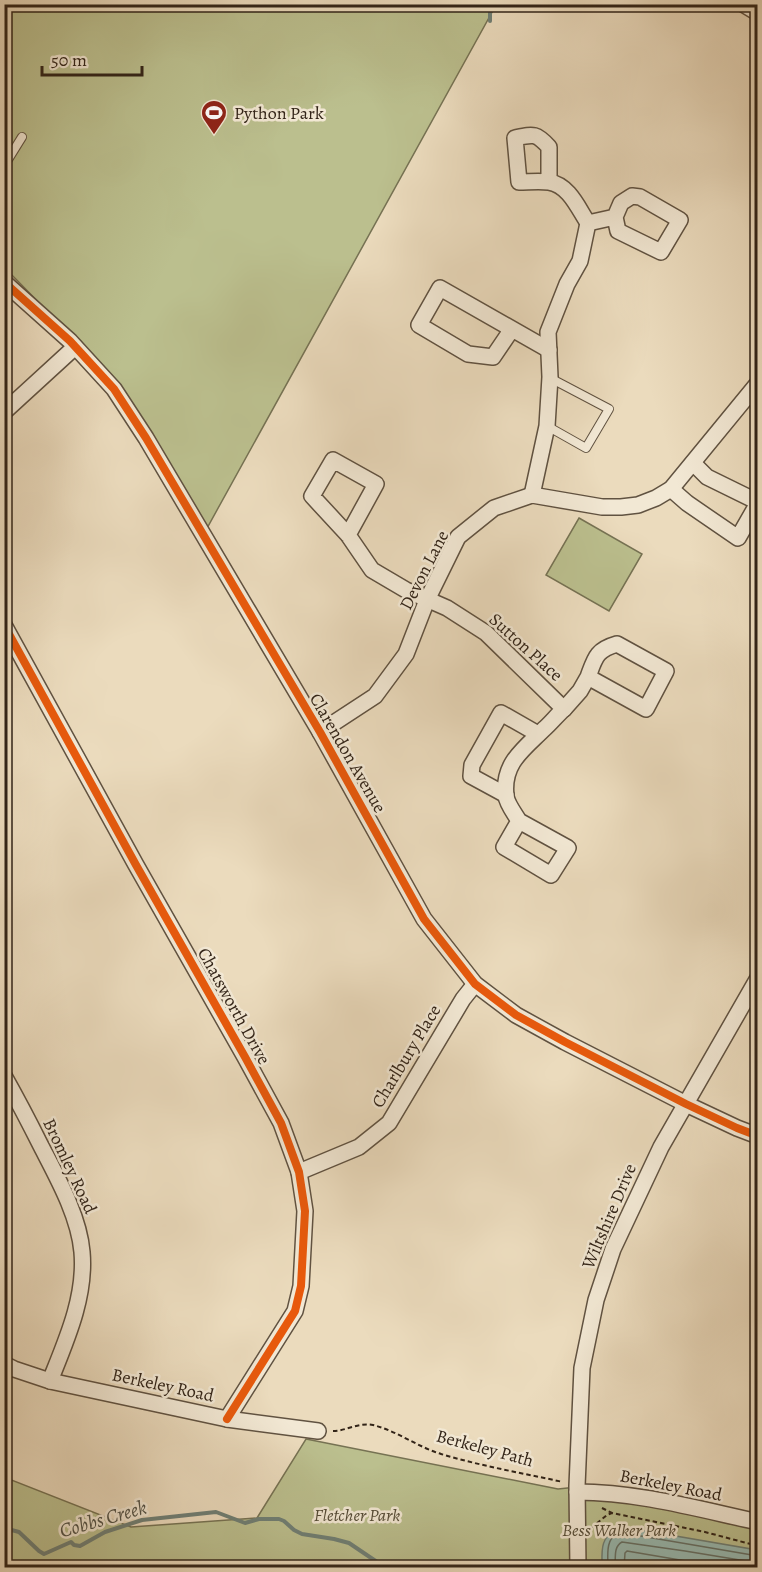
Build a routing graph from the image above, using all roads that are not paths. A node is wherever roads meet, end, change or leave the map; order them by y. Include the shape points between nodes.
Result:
1 (743, 4) edge
2 (758, 13) edge
3 (22, 137) dead end
4 (4, 166) edge
5 (549, 182) dead end
6 (615, 217) dead end
7 (588, 223) junction
8 (4, 282) edge
9 (512, 329) junction
10 (75, 346) junction
11 (549, 350) junction
12 (550, 377) junction
13 (758, 383) edge
14 (4, 412) edge
15 (547, 426) junction
16 (693, 463) junction
17 (670, 489) junction
18 (532, 495) junction
19 (758, 502) edge
20 (348, 535) junction
21 (427, 600) junction
22 (4, 625) edge
23 (588, 677) junction
24 (564, 709) junction
25 (320, 732) junction
26 (538, 734) junction
27 (506, 795) junction
28 (519, 821) dead end
29 (758, 978) edge
30 (475, 984) junction
31 (4, 1076) edge
32 (686, 1104) junction
33 (758, 1136) edge
34 (299, 1172) junction
35 (4, 1364) edge
36 (50, 1381) junction
37 (228, 1419) junction
38 (318, 1431) road end
39 (577, 1489) junction
40 (758, 1522) edge
41 (578, 1568) edge

1 - 2 street
3 - 4 lane
5 - 7 street via 571,196
6 - 7 street
7 - 11 street via 580,261 548,332
8 - 10 street, Clarendon Avenue
9 - 9 street via 440,288 419,325 468,354 493,357
9 - 11 street
10 - 14 street
10 - 25 street, Clarendon Avenue via 114,389 146,438
11 - 12 street
12 - 15 street
12 - 15 lane via 609,409 586,448
13 - 16 street, Devon Lane
15 - 18 street
16 - 17 street, Devon Lane
16 - 19 street via 706,477
17 - 18 street, Devon Lane via 638,505 621,507
17 - 19 street via 738,538
18 - 21 street, Devon Lane via 494,508 458,537
20 - 20 street, Sutton Place via 312,496 333,460 375,484
20 - 21 street, Sutton Place via 372,570
21 - 24 street, Sutton Place via 486,633
21 - 25 street, Devon Lane via 406,654 375,696
22 - 34 street, Chatsworth Drive via 251,1066 281,1123
23 - 23 street, Sutton Place via 646,709 666,671 617,644 596,656
23 - 24 street, Sutton Place
24 - 26 street, Sutton Place
25 - 30 street, Clarendon Avenue via 424,919
26 - 27 street, Sutton Place via 514,758
26 - 27 street via 501,713 472,765 471,776
27 - 28 street
29 - 32 street, Wiltshire Drive
30 - 32 street, Clarendon Avenue via 516,1015
30 - 34 street, Charlbury Place via 388,1123 359,1147
31 - 36 street, Bromley Road via 58,1180 77,1226 82,1253 81,1287 69,1334
32 - 33 street, Clarendon Avenue
32 - 39 street, Wiltshire Drive via 613,1249 596,1300 582,1368
34 - 37 street, Chatsworth Drive via 305,1210 302,1286 295,1311
35 - 36 street, Berkeley Road
36 - 37 street, Berkeley Road
37 - 38 street, Berkeley Road
39 - 40 street, Berkeley Road via 658,1500
39 - 41 street, Wiltshire Drive

